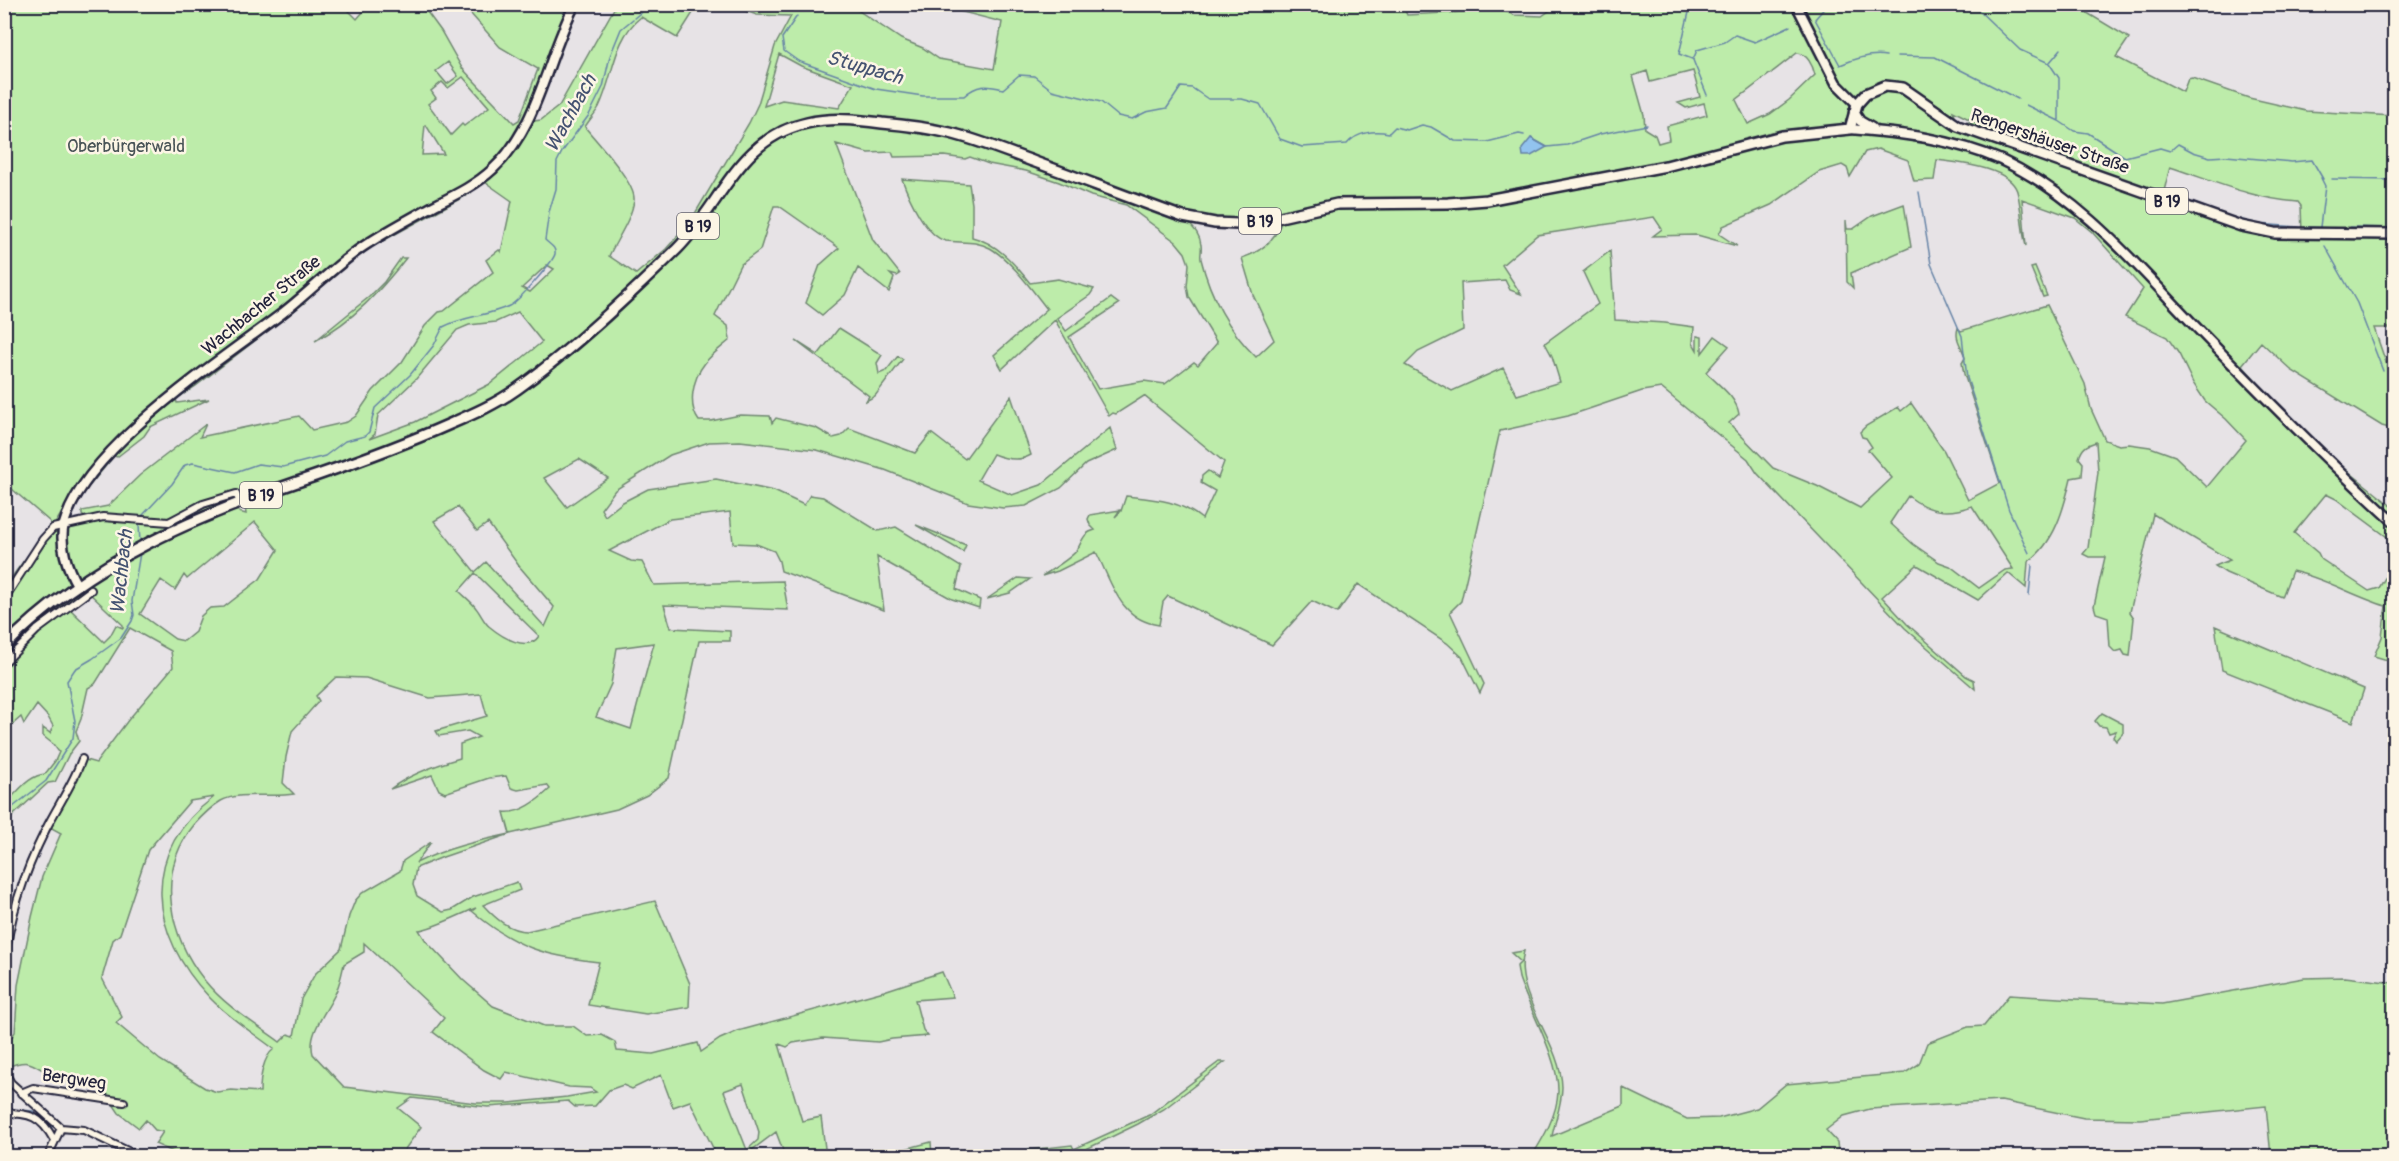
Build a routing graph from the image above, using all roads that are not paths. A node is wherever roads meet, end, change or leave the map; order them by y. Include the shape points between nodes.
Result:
1 (575, 4) edge
2 (1796, 4) edge
3 (1856, 108) junction
4 (1850, 129) junction
5 (1881, 132) junction
6 (2394, 234) edge
7 (240, 502) junction
8 (2394, 522) edge
9 (64, 525) junction
10 (77, 585) junction
11 (92, 590) dead end
12 (4, 599) edge
13 (4, 647) edge
14 (4, 663) edge
15 (82, 759) dead end
16 (4, 966) edge
17 (4, 1071) edge
18 (21, 1093) junction
19 (124, 1102) dead end
20 (4, 1113) edge
21 (61, 1128) junction
22 (54, 1140) junction
23 (48, 1156) edge
24 (138, 1156) edge

1 - 9 street, Wachbacher Straße via 527,124 499,163 470,187 341,262 283,313 178,392 101,462 79,493
2 - 3 street via 1836,83
3 - 4 main road
3 - 5 street via 1865,125
3 - 6 main road, Rengershäuser Straße / B 19 via 1866,94 1878,88 1903,88 1958,126 2256,230
4 - 5 street
4 - 7 main road, B 19 via 1782,136 1666,166 1487,200 1337,204 1261,221 1227,224 1183,217 949,133 849,119 811,122 787,129 757,146 677,249 551,364 515,390 413,440
5 - 8 street via 1910,134 1976,150 2057,193 2112,240 2314,447
7 - 9 street via 236,494 203,504 169,522 103,517
7 - 10 main road, B 19 via 145,543
9 - 10 street, Wachbacher Straße via 67,564
9 - 12 street via 53,528 43,539
10 - 13 main road, B 19
11 - 14 street via 37,630
15 - 16 street via 24,878 12,915
17 - 18 street
18 - 19 street, Bergweg via 33,1088
18 - 21 street
20 - 22 street via 28,1113 48,1128
21 - 22 street
21 - 24 street via 84,1130
22 - 23 street

